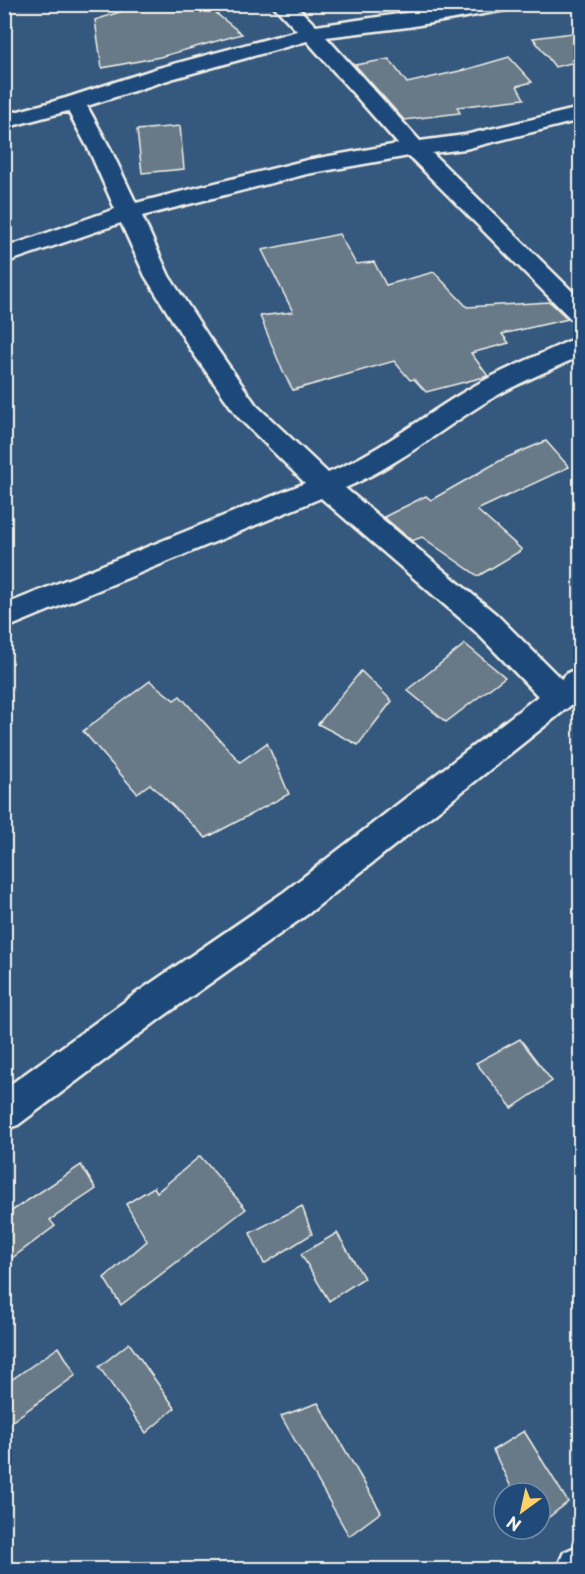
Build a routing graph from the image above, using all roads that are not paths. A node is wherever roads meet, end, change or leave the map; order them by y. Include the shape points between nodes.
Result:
1 (282, 4) edge
2 (506, 4) edge
3 (311, 33) junction
4 (74, 103) junction
5 (580, 114) edge
6 (4, 122) edge
7 (414, 148) junction
8 (129, 212) junction
9 (4, 256) edge
10 (580, 313) edge
11 (580, 346) edge
12 (326, 487) junction
13 (4, 618) edge
14 (570, 689) edge
15 (8, 1099) edge

1 - 3 street
2 - 3 street
3 - 4 street
3 - 7 street
4 - 6 street
4 - 8 street
5 - 7 street via 465,142
7 - 8 street via 307,167
7 - 10 street
8 - 9 street
8 - 12 street via 158,276 247,411
11 - 12 street via 469,401 402,448
12 - 13 street
12 - 14 street
14 - 15 street via 296,903

